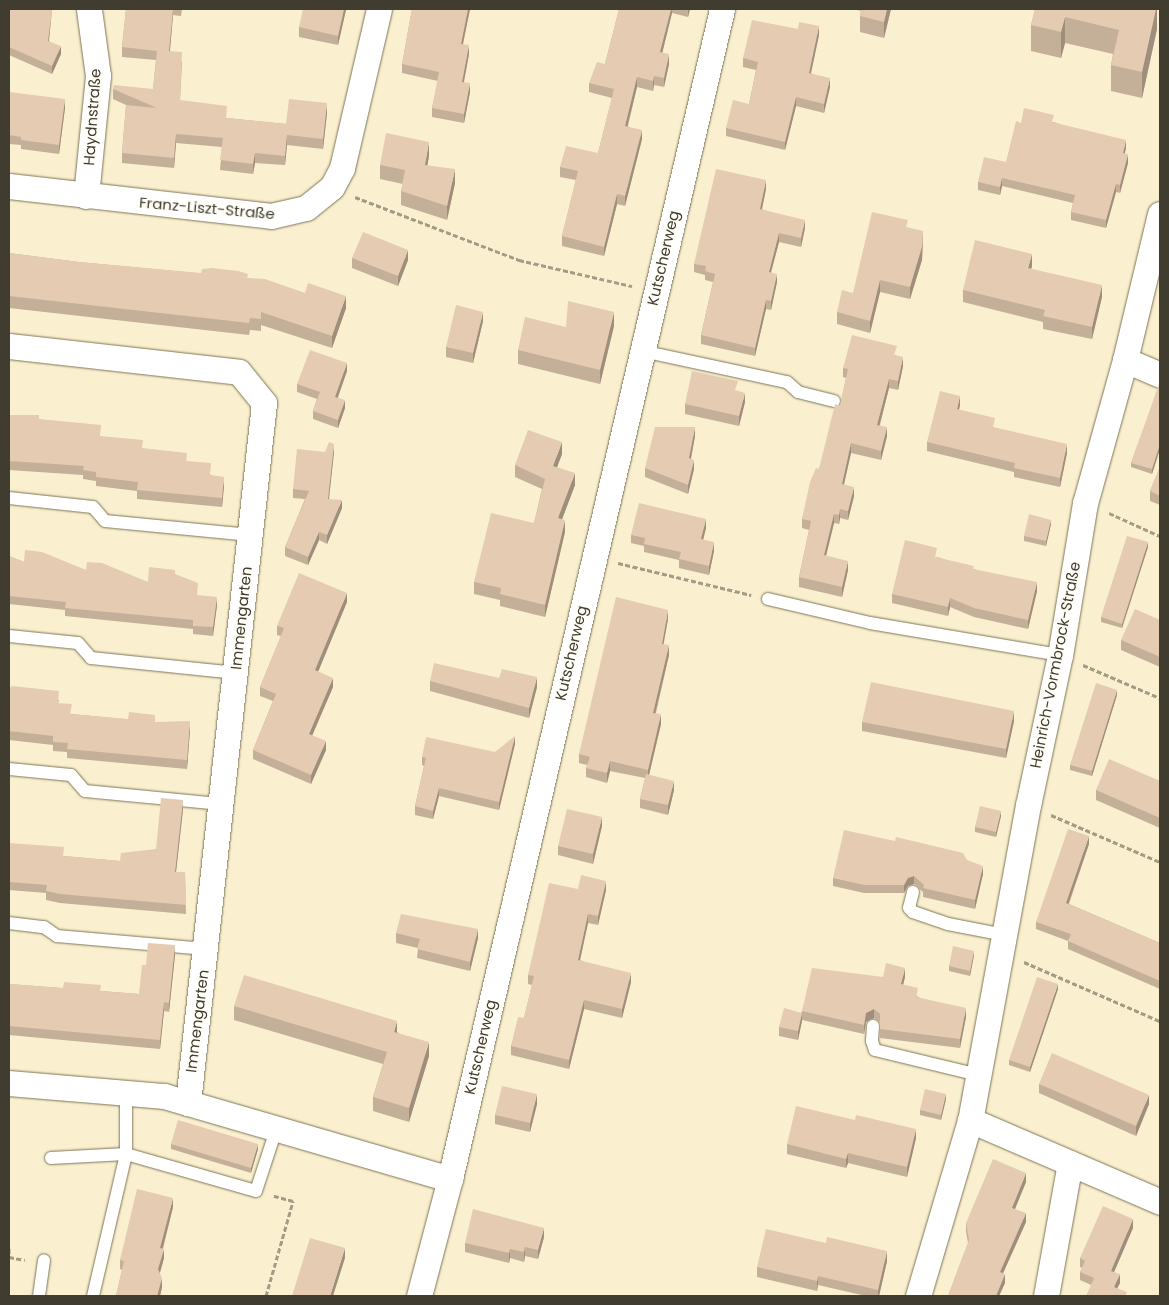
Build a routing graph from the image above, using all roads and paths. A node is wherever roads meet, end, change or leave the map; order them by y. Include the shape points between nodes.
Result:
1 (89, 9) edge
2 (379, 9) edge
3 (722, 9) edge
4 (9, 186) edge
5 (332, 187) junction
6 (86, 196) junction
7 (1160, 214) edge
8 (655, 292) junction
9 (9, 346) edge
10 (642, 351) junction
11 (1125, 360) junction
12 (1160, 375) edge
13 (834, 401) dead end
14 (9, 498) edge
15 (1085, 503) junction
16 (250, 536) junction
17 (1160, 536) edge
18 (593, 557) junction
19 (768, 599) joint
20 (9, 636) edge
21 (1060, 655) junction
22 (236, 673) junction
23 (1160, 698) edge
24 (9, 769) edge
25 (222, 804) junction
26 (1028, 805) junction
27 (1160, 862) edge
28 (913, 892) dead end
29 (9, 923) edge
30 (1002, 944) junction
31 (205, 949) junction
32 (1160, 1021) edge
33 (874, 1026) dead end
34 (978, 1075) junction
35 (9, 1083) edge
36 (126, 1092) junction
37 (188, 1103) junction
38 (970, 1120) junction
39 (276, 1130) junction
40 (126, 1154) junction
41 (51, 1158) dead end
42 (1070, 1163) junction
43 (450, 1179) junction
44 (256, 1192) junction
45 (1160, 1202) edge
46 (44, 1260) dead end
47 (39, 1296) edge
48 (92, 1296) edge
49 (266, 1296) edge
50 (419, 1296) edge
51 (918, 1296) edge
52 (1046, 1296) edge

1 - 6 street, Haydnstraße via 98,76
2 - 5 street, Franz-Liszt-Straße via 342,168
3 - 8 street, Kutscherweg
4 - 6 street, Franz-Liszt-Straße
5 - 6 street, Franz-Liszt-Straße via 306,208 271,216
5 - 8 path via 519,260
7 - 11 street, Heinrich-Vormbrock-Straße
8 - 10 street, Kutscherweg
9 - 16 street, Immengarten via 239,372 264,403
10 - 13 lane via 787,382 798,392
10 - 18 street, Kutscherweg
11 - 12 street
11 - 15 street, Heinrich-Vormbrock-Straße
14 - 16 lane via 93,506 105,521
15 - 17 path
15 - 21 street, Heinrich-Vormbrock-Straße
16 - 22 street, Immengarten
18 - 19 path
18 - 43 street, Kutscherweg
19 - 21 lane via 870,623
20 - 22 lane via 78,643 91,658
21 - 23 path
21 - 26 street, Heinrich-Vormbrock-Straße
22 - 25 street, Immengarten
24 - 25 lane via 71,775 85,791
25 - 31 street, Immengarten
26 - 27 path
26 - 30 street, Heinrich-Vormbrock-Straße
28 - 30 lane via 909,908 913,912
29 - 31 lane via 44,926 56,936
30 - 32 path
30 - 34 street, Heinrich-Vormbrock-Straße
31 - 37 street, Immengarten
33 - 34 lane via 872,1040 875,1050
34 - 38 street, Heinrich-Vormbrock-Straße
35 - 36 street
36 - 37 street
36 - 40 lane
37 - 39 street
38 - 42 street
38 - 51 street, Heinrich-Vormbrock-Straße
39 - 43 street
39 - 44 lane
40 - 41 lane
40 - 44 lane
40 - 48 lane
42 - 45 street
42 - 52 street
43 - 50 street, Kutscherweg
44 - 49 path via 293,1201
46 - 47 lane

